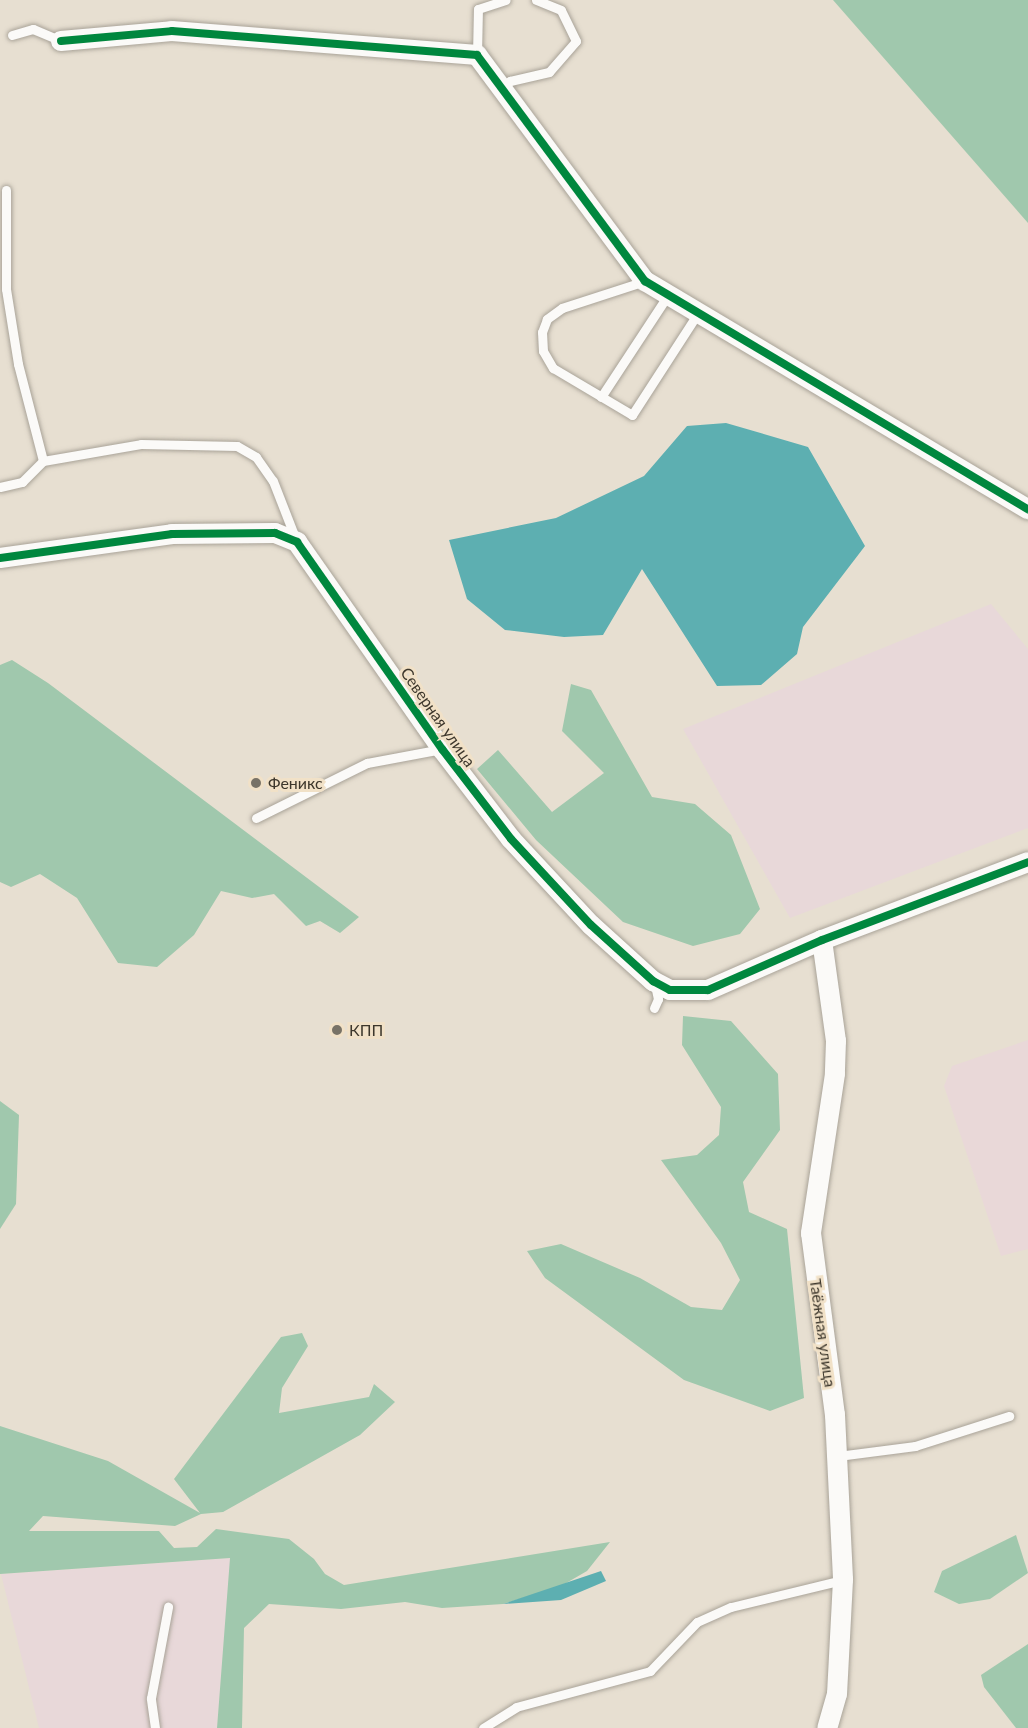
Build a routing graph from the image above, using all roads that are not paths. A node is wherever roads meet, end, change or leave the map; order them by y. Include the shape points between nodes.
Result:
1 (506, 0) edge
2 (536, 0) edge
3 (12, 35) dead end
4 (61, 41) joint
5 (477, 55) junction
6 (501, 87) junction
7 (6, 190) dead end
8 (645, 281) junction
9 (668, 295) junction
10 (698, 313) junction
11 (601, 397) junction
12 (43, 461) junction
13 (0, 487) edge
14 (1028, 509) edge
15 (297, 542) junction
16 (0, 558) edge
17 (442, 749) junction
18 (256, 818) dead end
19 (1028, 862) edge
20 (822, 940) junction
21 (653, 981) junction
22 (654, 1008) dead end
23 (1009, 1416) dead end
24 (838, 1456) junction
25 (843, 1580) junction
26 (168, 1607) dead end
27 (155, 1728) edge
28 (483, 1728) edge
29 (827, 1728) edge

1 - 5 lane via 478,9
2 - 6 lane via 561,10 576,41 549,72 510,81
3 - 4 lane via 33,29
4 - 5 street via 172,31
5 - 6 street
6 - 8 street
7 - 12 lane via 6,289 18,364
8 - 9 street
8 - 11 lane via 562,308 548,319 542,332 543,351 553,368
9 - 10 street
9 - 11 lane
10 - 11 lane via 632,416
10 - 14 street
12 - 13 lane via 22,482
12 - 15 lane via 141,444 237,446 256,457 273,481
15 - 16 street via 275,533 172,534
15 - 17 street, Северная улица
17 - 18 lane via 367,763
17 - 21 street, Северная улица via 511,839 591,925
19 - 20 street, Северная улица
20 - 21 street, Северная улица via 708,990 680,993
20 - 24 street, Таёжная улица via 836,1041 836,1074 811,1233
21 - 22 lane via 658,999
23 - 24 lane via 915,1446
24 - 25 street, Таёжная улица
25 - 28 lane via 732,1607 697,1622 650,1671 516,1707
25 - 29 street, Таёжная улица via 837,1694
26 - 27 lane via 152,1698

